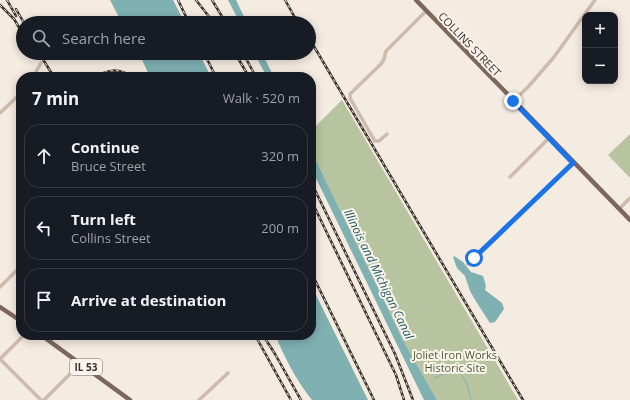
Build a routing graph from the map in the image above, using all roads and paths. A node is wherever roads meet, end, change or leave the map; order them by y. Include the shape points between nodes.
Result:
1 (416, 0) edge
2 (595, 0) edge
3 (426, 11) junction
4 (41, 63) dead end
5 (35, 72) edge
6 (16, 98) edge
7 (513, 101) junction
8 (0, 113) edge
9 (387, 134) dead end
10 (549, 138) junction
11 (573, 163) junction
12 (510, 177) dead end
13 (630, 198) edge
14 (619, 209) junction
15 (630, 220) edge
16 (468, 264) dead end
17 (16, 271) edge
18 (0, 287) edge
19 (0, 307) edge
20 (16, 318) edge
21 (19, 340) edge
22 (48, 340) edge
23 (0, 359) edge
24 (80, 364) junction
25 (228, 372) dead end
26 (41, 400) edge
27 (44, 400) edge
28 (129, 400) edge
29 (200, 400) edge

1 - 3 main road, COLLINS STREET
2 - 7 street via 554,57
3 - 7 main road, COLLINS STREET
3 - 9 street via 386,51 381,64 350,94 373,138 379,141
4 - 5 street
6 - 8 street
7 - 10 main road, COLLINS STREET
10 - 11 main road, COLLINS STREET
10 - 12 street
11 - 14 main road, COLLINS STREET
11 - 16 street
13 - 14 street
14 - 15 main road, COLLINS STREET
17 - 18 street
19 - 20 main road
21 - 23 street
22 - 24 main road, IL 53
23 - 26 street
24 - 27 street
24 - 28 main road, IL 53
25 - 29 street

